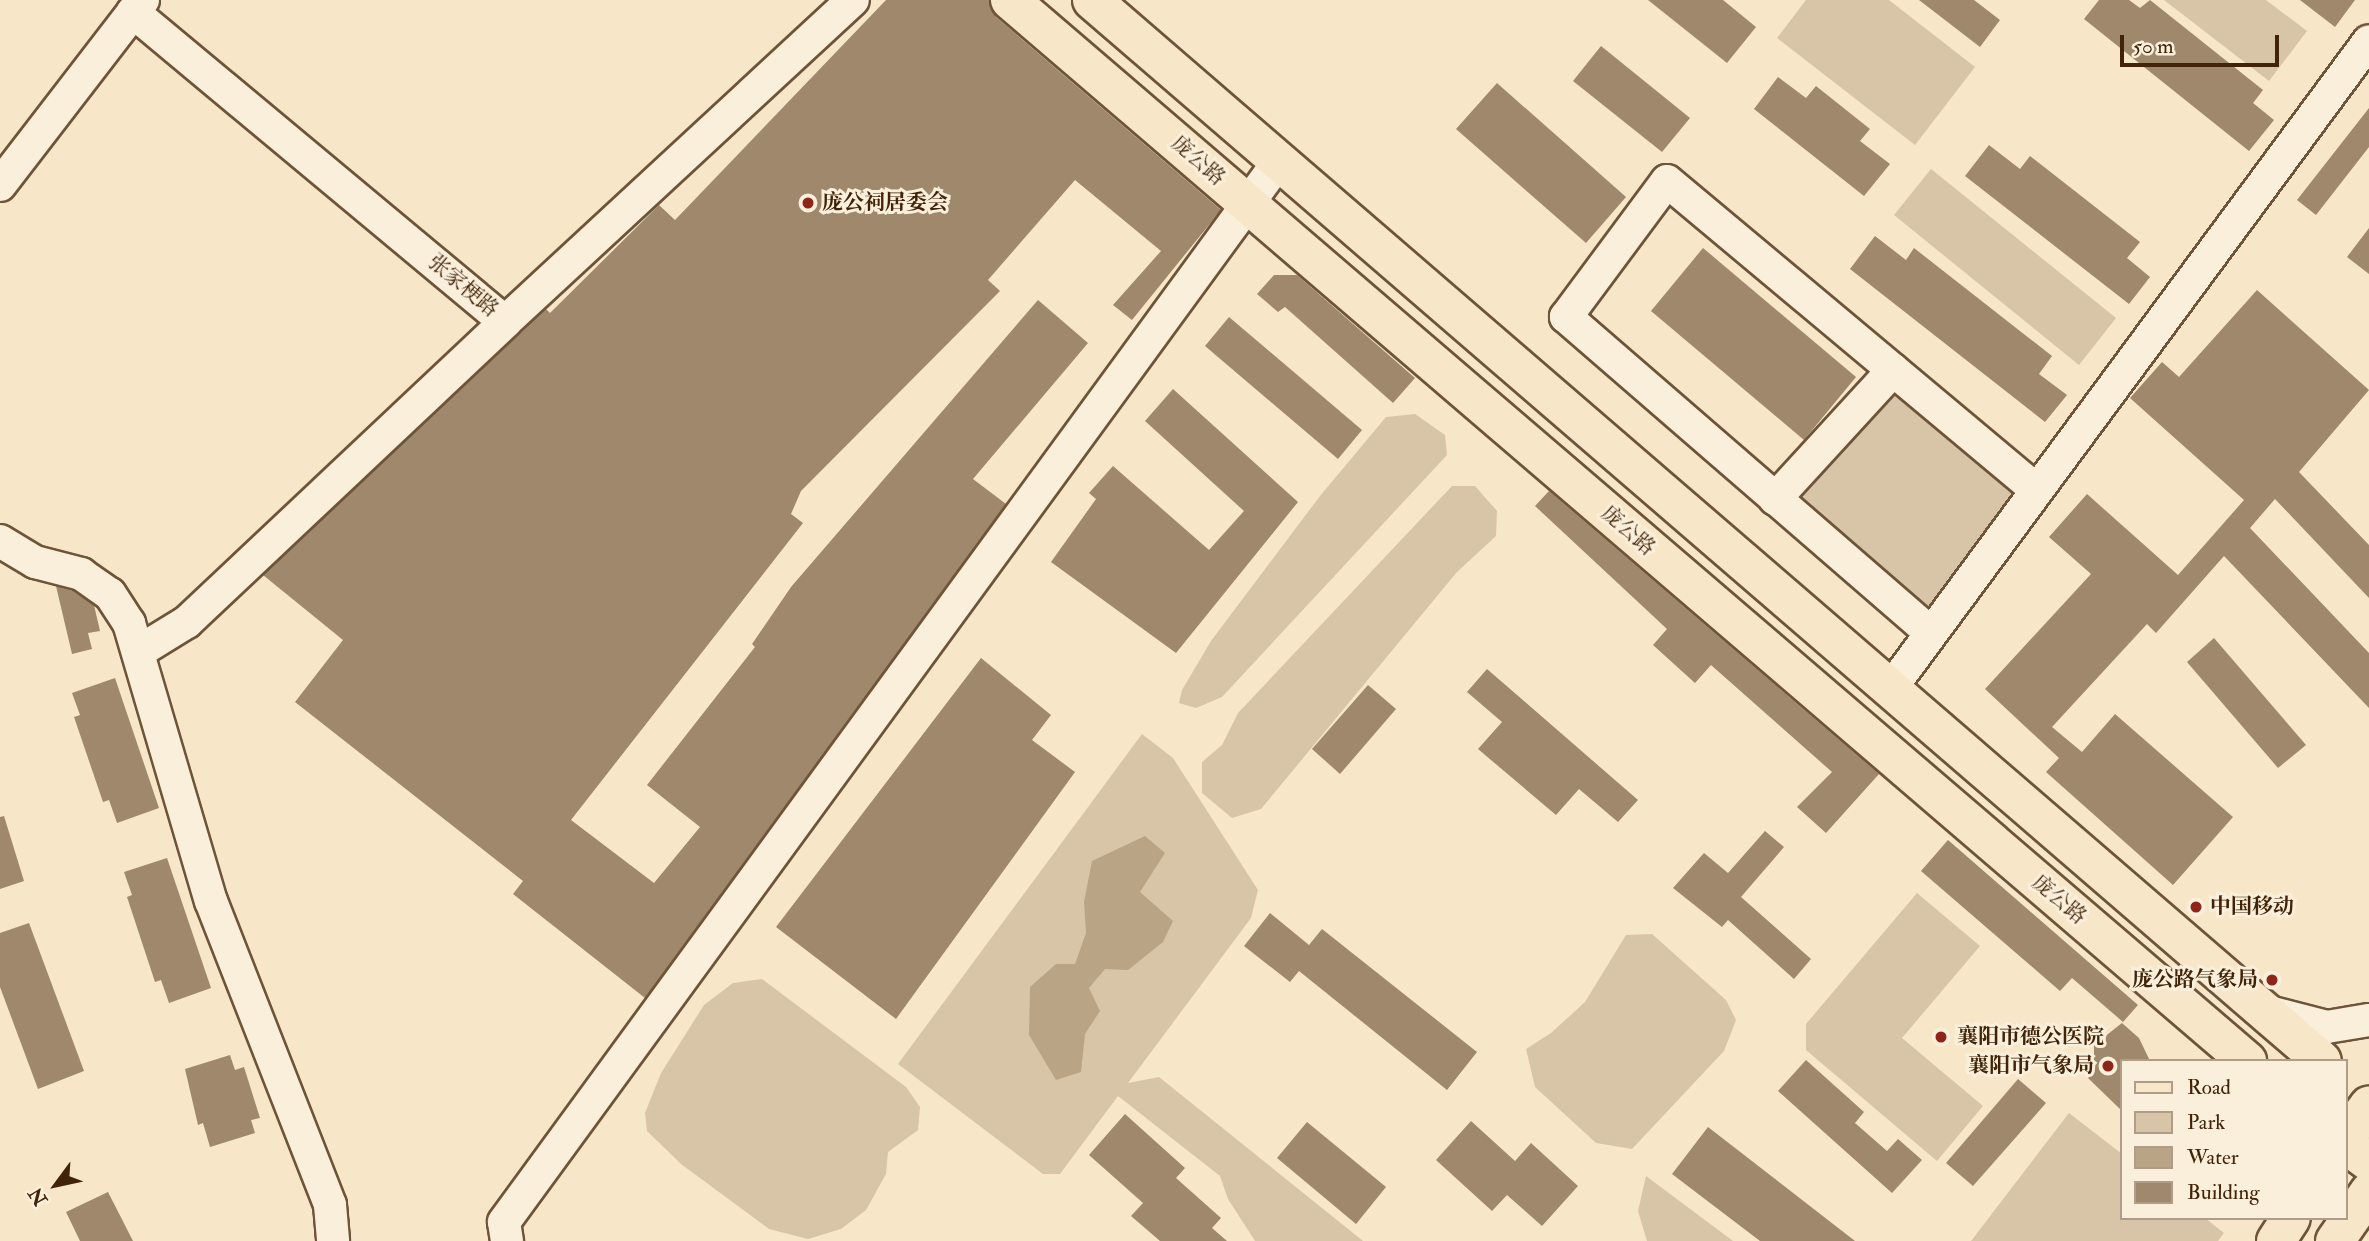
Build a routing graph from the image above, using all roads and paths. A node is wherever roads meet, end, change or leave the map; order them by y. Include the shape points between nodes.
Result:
1 (853, 0) edge
2 (1010, 0) edge
3 (1092, 0) edge
4 (138, 6) edge
5 (2369, 41) edge
6 (1279, 161) junction
7 (0, 185) edge
8 (1248, 204) junction
9 (505, 322) junction
10 (1893, 370) junction
11 (2037, 490) junction
12 (1775, 499) junction
13 (0, 541) edge
14 (1931, 633) junction
15 (138, 652) junction
16 (1891, 688) junction
17 (2265, 1011) junction
18 (2369, 1020) edge
19 (2245, 1059) edge
20 (2320, 1059) edge
21 (2348, 1084) edge
22 (2369, 1104) edge
23 (2348, 1134) edge
24 (2348, 1146) edge
25 (2369, 1162) edge
26 (2369, 1192) edge
27 (2290, 1220) edge
28 (332, 1241) edge
29 (506, 1241) edge
30 (2276, 1241) edge
31 (2335, 1241) edge

1 - 9 street, 张家梗路
2 - 8 main road, 庞公路
3 - 6 main road
4 - 7 street
4 - 9 street, 张家梗路
5 - 11 street
6 - 8 street
6 - 16 main road
8 - 19 main road, 庞公路
8 - 29 street via 504,1222
9 - 15 street via 187,622
10 - 11 street
10 - 12 street
10 - 12 street via 1667,181 1566,317
11 - 14 street
12 - 14 street
13 - 15 street via 35,562 81,573 110,594 129,623
14 - 16 street
15 - 28 street via 211,901 330,1205
16 - 17 main road
17 - 18 street via 2327,1027
17 - 20 main road
21 - 22 main road
22 - 23 main road
24 - 25 main road
26 - 31 main road
27 - 30 main road

